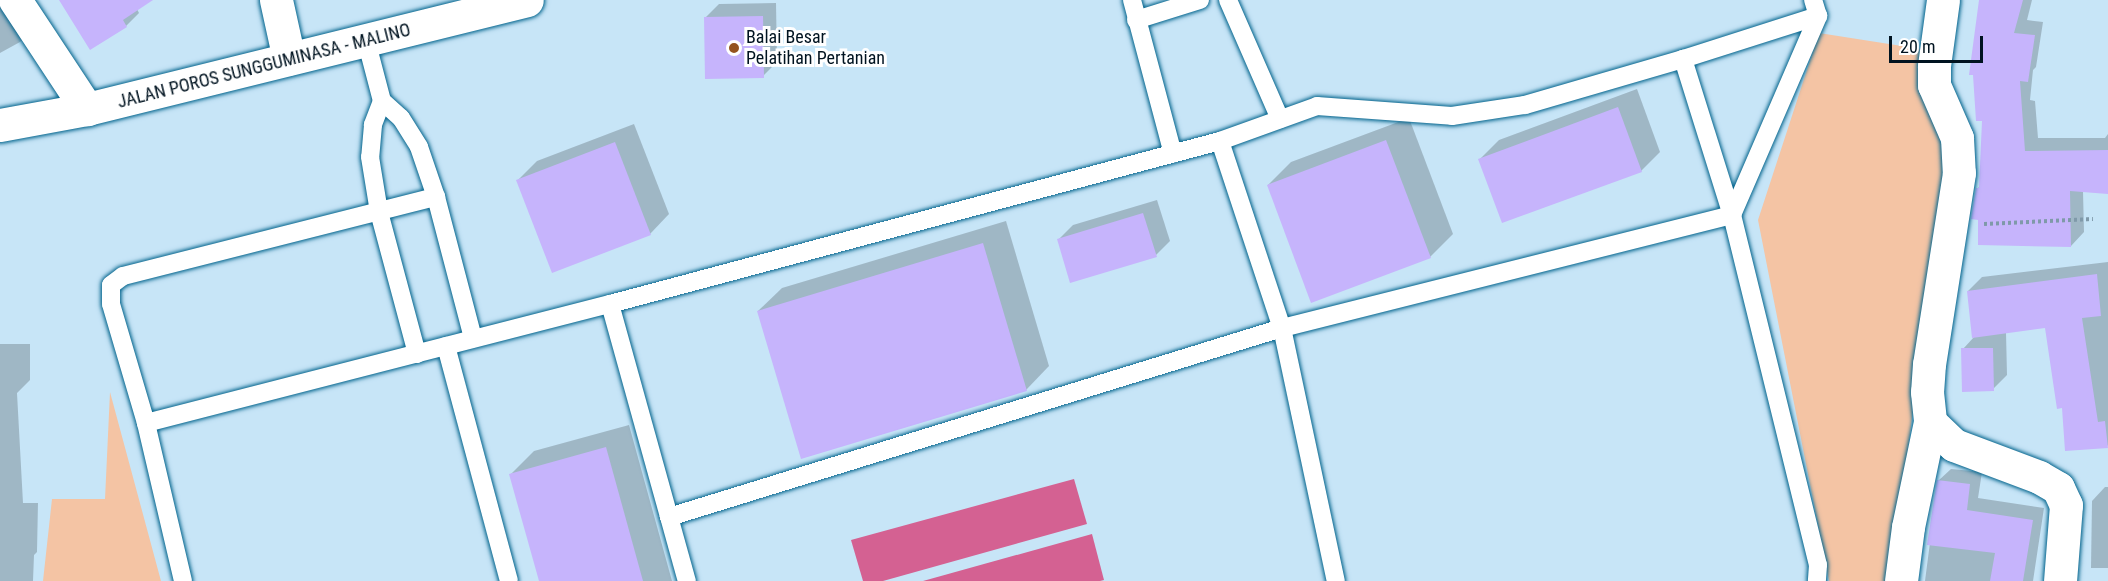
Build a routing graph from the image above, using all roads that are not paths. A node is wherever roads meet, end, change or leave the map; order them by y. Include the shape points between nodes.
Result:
1 (15, 0) edge
2 (276, 0) edge
3 (527, 0) edge
4 (1132, 0) edge
5 (1200, 0) edge
6 (1228, 0) edge
7 (1943, 0) edge
8 (1815, 8) edge
9 (1136, 20) junction
10 (366, 40) junction
11 (289, 59) junction
12 (1683, 59) junction
13 (382, 101) junction
14 (87, 110) junction
15 (1280, 119) junction
16 (0, 125) edge
17 (1220, 141) junction
18 (1173, 154) junction
19 (436, 196) junction
20 (379, 212) junction
21 (1732, 215) junction
22 (610, 304) junction
23 (1282, 328) junction
24 (473, 338) junction
25 (446, 346) junction
26 (417, 354) junction
27 (1930, 422) junction
28 (146, 423) junction
29 (669, 517) junction
30 (183, 581) edge
31 (509, 581) edge
32 (687, 581) edge
33 (1336, 581) edge
34 (1817, 581) edge
35 (1902, 581) edge
36 (2060, 581) edge

1 - 14 street
2 - 11 street
3 - 10 street, JALAN POROS SUNGGUMINASA - MALINO
4 - 9 lane
5 - 9 lane
6 - 15 lane
7 - 27 street via 1934,85 1953,126 1959,156 1953,225 1929,364 1926,392
8 - 12 lane
8 - 21 lane
9 - 18 lane
10 - 11 street, JALAN POROS SUNGGUMINASA - MALINO
10 - 13 lane
11 - 14 street, JALAN POROS SUNGGUMINASA - MALINO
12 - 15 lane via 1515,107 1452,116 1317,105
12 - 21 lane
13 - 19 lane via 401,118 419,147
13 - 20 lane via 373,125 370,157
14 - 16 street, JALAN POROS SUNGGUMINASA - MALINO
15 - 17 lane
17 - 18 lane
17 - 23 lane
18 - 22 lane
19 - 20 lane
19 - 24 lane
20 - 26 lane
20 - 28 lane via 123,276 111,285 111,304
21 - 23 lane
21 - 34 lane via 1818,565
22 - 24 lane
22 - 29 lane
23 - 29 lane
23 - 33 lane
24 - 25 lane
25 - 26 lane
25 - 31 lane
26 - 28 lane
27 - 35 street via 1908,527
27 - 36 street via 1954,445 2058,488 2067,505
28 - 30 lane
29 - 32 lane

